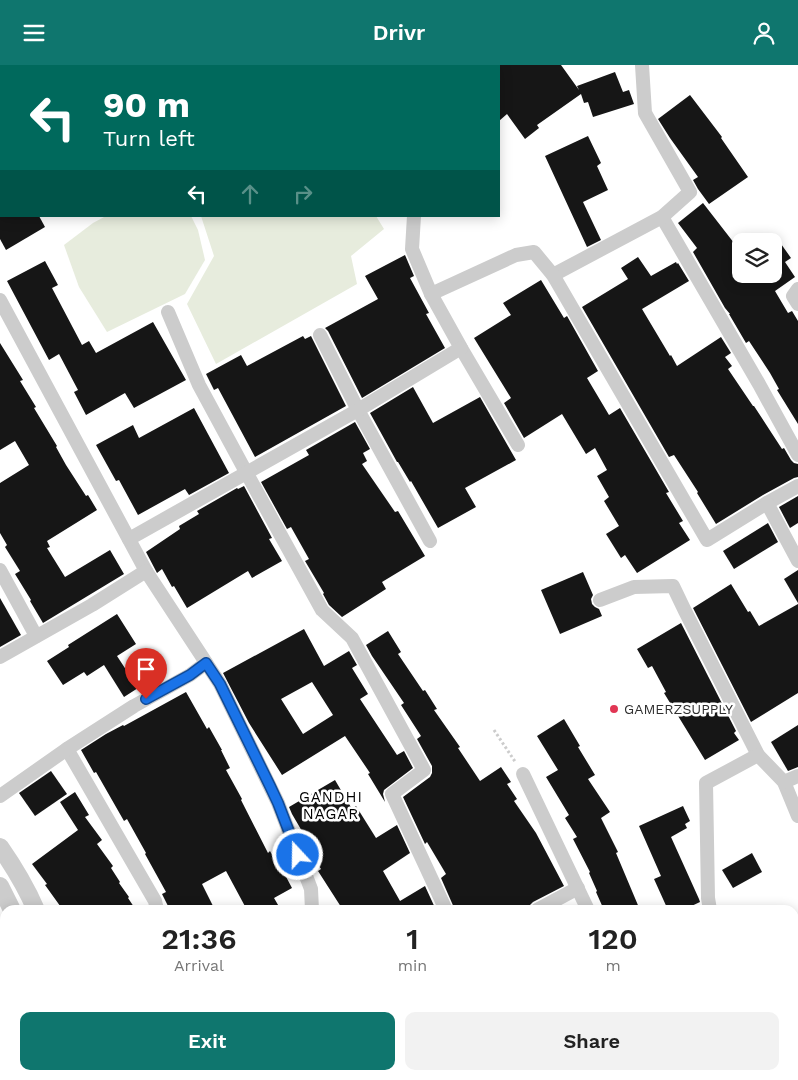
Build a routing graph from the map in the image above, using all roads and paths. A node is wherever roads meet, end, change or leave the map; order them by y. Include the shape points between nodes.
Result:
1 (642, 65) edge
2 (414, 217) edge
3 (662, 217) junction
4 (552, 275) junction
5 (798, 289) edge
6 (430, 294) junction
7 (0, 300) edge
8 (798, 304) edge
9 (168, 312) dead end
10 (320, 335) dead end
11 (461, 349) junction
12 (358, 410) junction
13 (518, 445) dead end
14 (798, 455) edge
15 (246, 472) junction
16 (798, 486) edge
17 (767, 503) junction
18 (129, 539) junction
19 (430, 541) dead end
20 (798, 561) edge
21 (0, 570) edge
22 (146, 571) junction
23 (600, 600) dead end
24 (36, 636) junction
25 (0, 657) edge
26 (206, 663) junction
27 (494, 730) dead end
28 (67, 749) junction
29 (758, 755) junction
30 (523, 774) joint
31 (798, 776) edge
32 (784, 782) junction
33 (0, 797) edge
34 (798, 816) edge
35 (0, 847) edge
36 (0, 886) edge
37 (578, 888) junction
38 (10, 905) edge
39 (34, 905) edge
40 (156, 905) edge
41 (312, 905) edge
42 (444, 905) edge
43 (546, 905) edge
44 (586, 905) edge
45 (709, 905) edge

1 - 3 street via 645,113 690,192
2 - 6 street via 412,249
3 - 4 street
3 - 14 street
4 - 6 street via 534,252 516,255
4 - 17 street via 707,540
5 - 8 street via 793,296
6 - 11 street
7 - 18 street
9 - 15 street via 200,385
10 - 12 street
11 - 12 street
11 - 13 street
12 - 15 street
12 - 19 street
15 - 18 street
15 - 42 street via 322,610 352,638 424,770 392,794
16 - 17 street
17 - 20 street
18 - 22 street
21 - 24 street
22 - 24 street
22 - 26 street
23 - 29 street via 634,587 673,586
24 - 25 street
26 - 28 street
26 - 41 street via 220,684 278,803 311,889
27 - 30 path
28 - 33 street
28 - 40 street
29 - 32 street
29 - 45 street via 706,783
30 - 37 street
31 - 32 street
32 - 34 street
35 - 39 street
36 - 38 street
37 - 43 street
37 - 44 street

